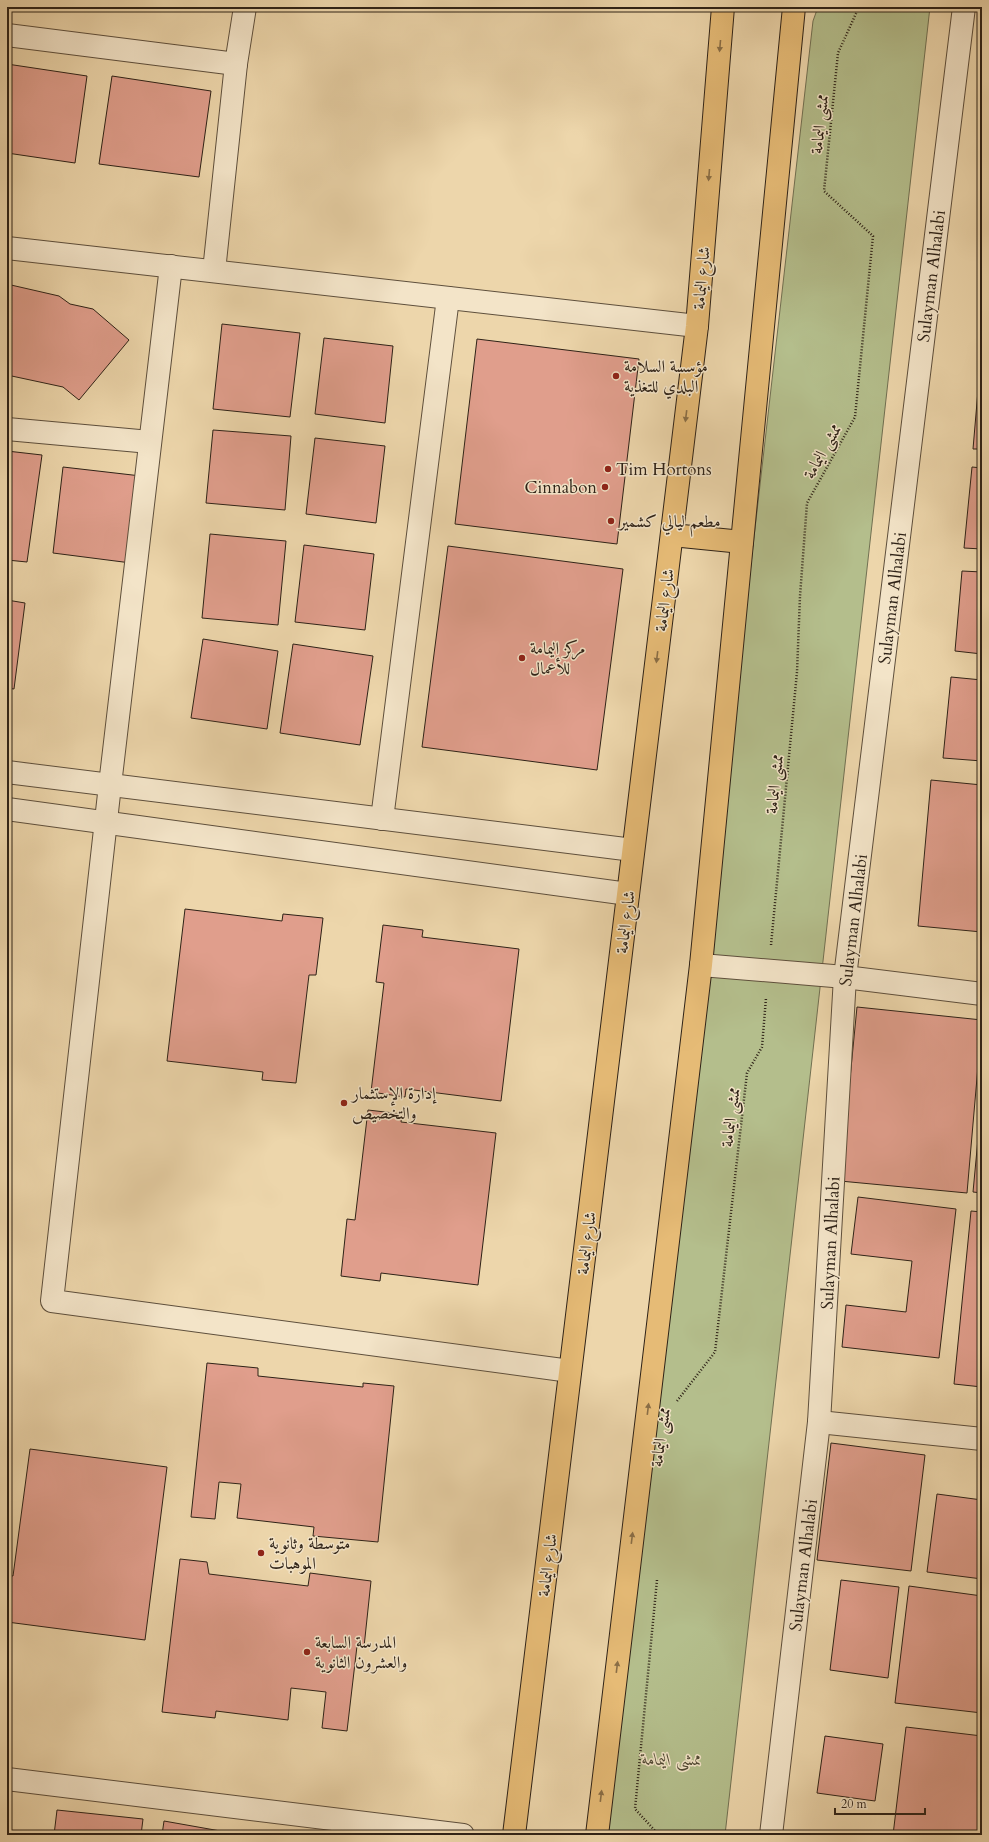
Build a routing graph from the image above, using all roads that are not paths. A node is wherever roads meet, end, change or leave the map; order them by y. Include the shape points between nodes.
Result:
1 (245, 7) edge
2 (723, 7) edge
3 (794, 7) edge
4 (964, 7) edge
5 (7, 35) edge
6 (236, 64) junction
7 (7, 248) edge
8 (171, 266) junction
9 (214, 271) junction
10 (448, 298) junction
11 (697, 326) junction
12 (7, 429) edge
13 (150, 442) junction
14 (672, 535) junction
15 (742, 542) junction
16 (7, 772) edge
17 (110, 785) junction
18 (7, 809) edge
19 (382, 818) junction
20 (105, 822) junction
21 (633, 850) junction
22 (628, 894) junction
23 (701, 965) junction
24 (845, 977) junction
25 (982, 994) edge
26 (570, 1371) junction
27 (819, 1422) junction
28 (982, 1439) edge
29 (7, 1779) edge
30 (463, 1835) edge
31 (514, 1835) edge
32 (597, 1835) edge
33 (771, 1835) edge

1 - 6 street
2 -> 11 main road, شارع اليمامة
3 - 15 main road
4 - 24 street, Sulayman Alhalabi
5 - 6 street
6 - 9 street
7 - 8 street
8 - 9 street
8 - 13 street
9 - 10 street
10 - 11 street
10 - 19 street
11 -> 14 main road, شارع اليمامة
12 - 13 street
13 - 17 street
14 - 15 main road
14 -> 21 main road, شارع اليمامة
15 - 23 main road
16 - 17 street
17 - 19 street
17 - 20 street
18 - 20 street
19 - 21 street
20 - 22 street
20 - 26 street via 52,1301
21 - 22 main road, شارع اليمامة
22 - 26 main road, شارع اليمامة
23 - 24 street
32 -> 23 main road
24 - 25 street
24 - 27 street, Sulayman Alhalabi
26 - 31 main road, شارع اليمامة
27 - 28 street
27 - 33 street, Sulayman Alhalabi
29 - 30 street

